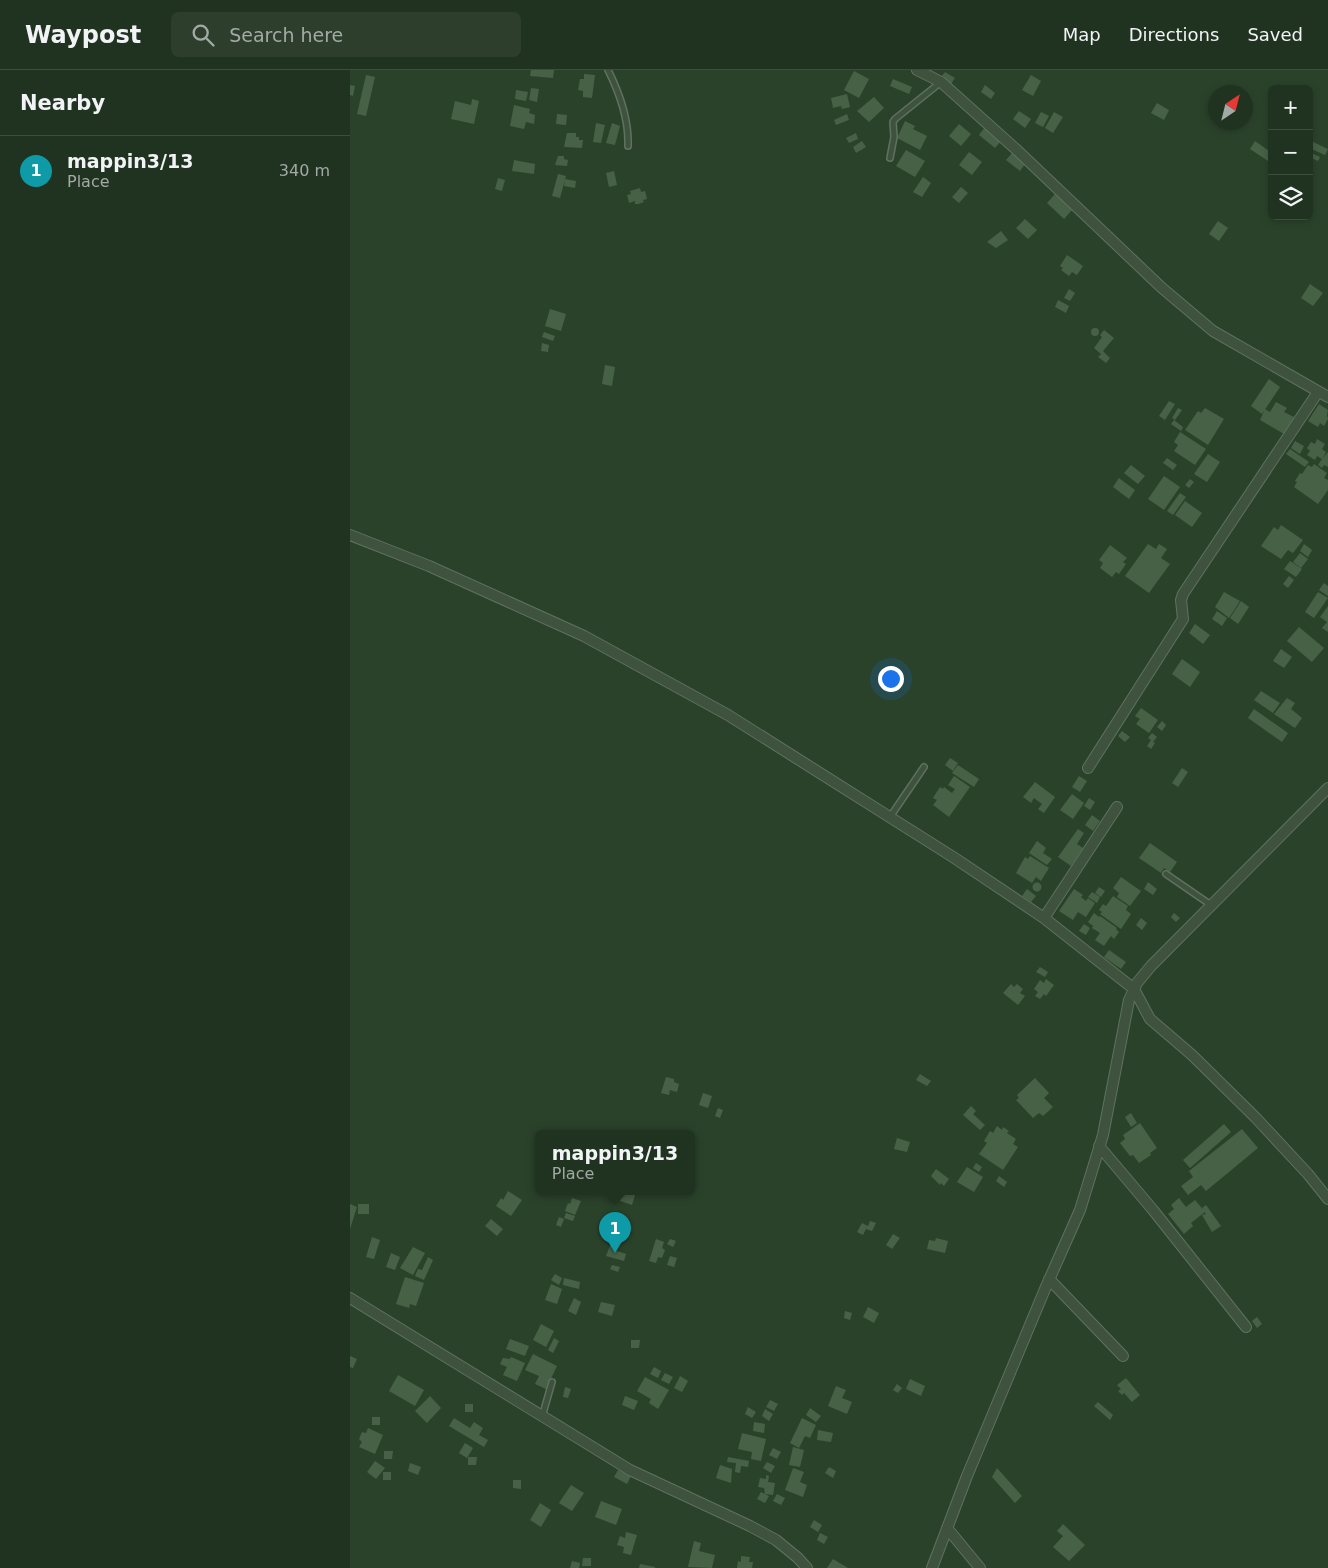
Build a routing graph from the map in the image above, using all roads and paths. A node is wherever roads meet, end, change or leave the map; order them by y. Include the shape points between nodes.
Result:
1 (608, 70) edge
2 (917, 70) edge
3 (941, 82) junction
4 (628, 146) dead end
5 (890, 158) dead end
6 (1318, 392) junction
7 (1328, 397) edge
8 (350, 535) edge
9 (924, 767) dead end
10 (1088, 768) dead end
11 (1328, 788) edge
12 (1117, 807) dead end
13 (890, 817) junction
14 (1166, 874) dead end
15 (1211, 905) junction
16 (1044, 918) junction
17 (1134, 989) junction
18 (1100, 1146) junction
19 (1328, 1199) edge
20 (1049, 1279) junction
21 (350, 1298) edge
22 (1246, 1327) dead end
23 (1123, 1356) dead end
24 (552, 1382) dead end
25 (542, 1417) junction
26 (947, 1528) junction
27 (807, 1568) edge
28 (932, 1568) edge
29 (980, 1568) edge

1 - 4 lane via 623,103 629,132
2 - 3 street
3 - 5 lane via 895,119
3 - 6 street via 1162,288 1213,331
6 - 7 street
6 - 10 street via 1183,594 1183,619
8 - 13 street via 429,566 584,636 728,715
9 - 13 lane
11 - 15 street
12 - 16 street
13 - 16 street
14 - 15 lane
15 - 17 street via 1151,966
16 - 17 street
17 - 18 street via 1129,1000
17 - 19 street via 1150,1019 1256,1118
18 - 20 street via 1080,1210
18 - 22 street
20 - 23 street
20 - 26 street
21 - 25 street
24 - 25 lane
25 - 27 street via 630,1470 776,1540
26 - 28 street
26 - 29 street

